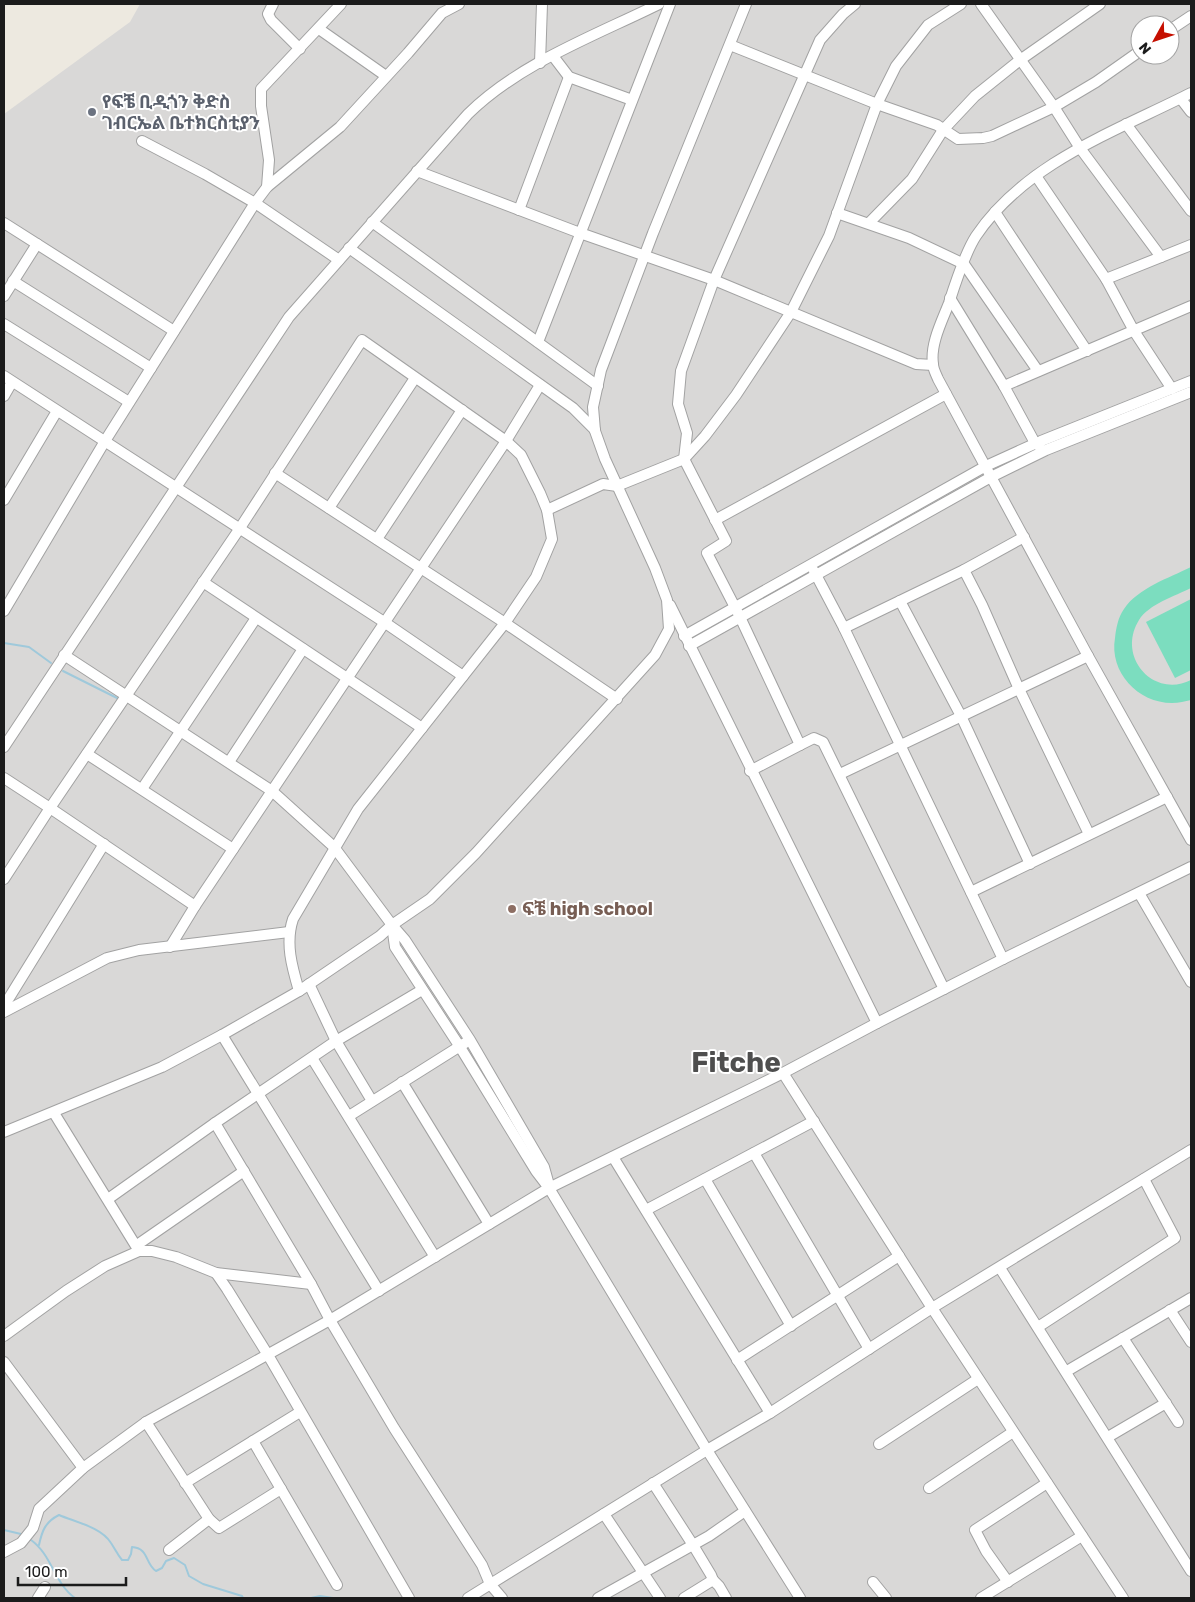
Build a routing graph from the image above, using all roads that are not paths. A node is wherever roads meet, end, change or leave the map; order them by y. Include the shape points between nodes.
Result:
1 (341, 4) edge
2 (459, 4) edge
3 (542, 4) edge
4 (659, 4) edge
5 (670, 4) edge
6 (746, 4) edge
7 (855, 4) edge
8 (961, 4) edge
9 (981, 4) edge
10 (1100, 4) edge
11 (268, 5) edge
12 (1191, 16) edge
13 (1180, 23) edge
14 (319, 29) junction
15 (730, 45) junction
16 (300, 49) junction
17 (552, 56) junction
18 (1130, 58) edge
19 (1020, 60) junction
20 (540, 62) junction
21 (803, 75) junction
22 (386, 76) junction
23 (569, 77) junction
24 (1191, 93) edge
25 (1181, 99) junction
26 (632, 100) junction
27 (877, 104) junction
28 (1054, 107) junction
29 (1191, 112) edge
30 (1126, 124) junction
31 (943, 130) junction
32 (142, 141) dead end
33 (1080, 148) junction
34 (417, 171) junction
35 (1036, 176) junction
36 (267, 187) junction
37 (255, 203) junction
38 (519, 210) junction
39 (1191, 211) edge
40 (994, 212) junction
41 (837, 213) junction
42 (372, 222) junction
43 (4, 223) edge
44 (869, 223) junction
45 (580, 233) junction
46 (37, 244) junction
47 (1191, 245) edge
48 (349, 248) junction
49 (646, 256) junction
50 (1161, 257) junction
51 (339, 260) junction
52 (964, 264) junction
53 (1106, 279) junction
54 (714, 280) junction
55 (13, 281) junction
56 (4, 296) edge
57 (950, 298) junction
58 (1191, 306) edge
59 (791, 312) junction
60 (4, 324) edge
61 (174, 331) junction
62 (1134, 331) junction
63 (538, 342) junction
64 (1087, 351) junction
65 (933, 365) junction
66 (151, 368) junction
67 (1038, 371) junction
68 (415, 378) junction
69 (8, 379) edge
70 (1191, 381) edge
71 (540, 385) junction
72 (598, 386) junction
73 (1004, 386) junction
74 (1172, 389) junction
75 (1191, 392) edge
76 (946, 394) junction
77 (4, 396) edge
78 (129, 402) junction
79 (462, 410) junction
80 (58, 411) junction
81 (595, 430) junction
82 (105, 441) junction
83 (506, 441) junction
84 (1035, 444) junction
85 (1046, 450) junction
86 (684, 459) junction
87 (986, 466) junction
88 (275, 473) junction
89 (991, 477) junction
90 (617, 486) junction
91 (175, 488) junction
92 (5, 496) edge
93 (329, 508) junction
94 (547, 510) junction
95 (715, 520) junction
96 (240, 528) junction
97 (1024, 537) junction
98 (377, 539) junction
99 (811, 565) junction
100 (422, 568) junction
101 (964, 570) junction
102 (816, 576) junction
103 (204, 582) junction
104 (667, 600) junction
105 (900, 601) junction
106 (735, 608) junction
107 (4, 609) edge
108 (256, 618) junction
109 (740, 618) junction
110 (384, 622) junction
111 (505, 623) junction
112 (844, 628) junction
113 (684, 636) junction
114 (689, 646) junction
115 (303, 649) junction
116 (64, 656) junction
117 (1088, 656) junction
118 (463, 676) junction
119 (348, 680) junction
120 (1019, 689) junction
121 (127, 695) junction
122 (616, 699) junction
123 (961, 716) junction
124 (422, 728) junction
125 (181, 731) junction
126 (800, 745) junction
127 (900, 745) junction
128 (4, 747) edge
129 (87, 754) junction
130 (229, 762) junction
131 (750, 771) junction
132 (840, 774) junction
133 (4, 778) edge
134 (142, 789) junction
135 (272, 791) junction
136 (1167, 796) junction
137 (50, 808) junction
138 (1089, 834) junction
139 (1191, 840) edge
140 (104, 844) junction
141 (334, 847) junction
142 (233, 849) junction
143 (1030, 864) junction
144 (1191, 867) edge
145 (4, 879) edge
146 (971, 892) junction
147 (1140, 893) junction
148 (195, 906) junction
149 (392, 925) junction
150 (289, 932) junction
151 (170, 948) junction
152 (1003, 959) junction
153 (1191, 982) edge
154 (309, 984) junction
155 (944, 989) junction
156 (422, 990) junction
157 (299, 991) junction
158 (4, 1006) edge
159 (4, 1012) edge
160 (877, 1023) junction
161 (222, 1035) junction
162 (470, 1040) junction
163 (336, 1041) junction
164 (460, 1047) junction
165 (312, 1058) junction
166 (783, 1073) junction
167 (402, 1082) junction
168 (258, 1094) junction
169 (372, 1101) junction
170 (54, 1113) junction
171 (349, 1116) junction
172 (814, 1121) junction
173 (215, 1123) junction
174 (4, 1132) edge
175 (1191, 1150) edge
176 (754, 1153) junction
177 (613, 1157) junction
178 (244, 1172) junction
179 (705, 1179) junction
180 (1144, 1180) junction
181 (549, 1188) junction
182 (108, 1199) junction
183 (646, 1210) junction
184 (489, 1224) junction
185 (138, 1248) junction
186 (435, 1256) junction
187 (899, 1256) junction
188 (1000, 1268) junction
189 (216, 1273) junction
190 (311, 1284) junction
191 (379, 1291) junction
192 (838, 1296) junction
193 (1191, 1298) edge
194 (932, 1308) junction
195 (1170, 1310) junction
196 (330, 1320) junction
197 (791, 1326) junction
198 (1038, 1327) junction
199 (4, 1336) edge
200 (1124, 1338) junction
201 (1191, 1342) edge
202 (869, 1349) junction
203 (268, 1355) junction
204 (737, 1360) junction
205 (4, 1362) edge
206 (1067, 1371) junction
207 (978, 1379) junction
208 (1166, 1404) junction
209 (300, 1412) junction
210 (770, 1413) junction
211 (146, 1422) junction
212 (1178, 1422) dead end
213 (1013, 1432) junction
214 (1108, 1437) junction
215 (253, 1441) junction
216 (879, 1444) dead end
217 (707, 1450) junction
218 (83, 1468) junction
219 (185, 1483) junction
220 (1047, 1483) junction
221 (653, 1484) junction
222 (929, 1488) dead end
223 (281, 1489) junction
224 (745, 1511) junction
225 (604, 1514) junction
226 (209, 1520) junction
227 (1082, 1536) junction
228 (693, 1545) junction
229 (169, 1550) dead end
230 (4, 1552) edge
231 (1191, 1571) edge
232 (644, 1573) junction
233 (713, 1580) junction
234 (873, 1582) dead end
235 (1008, 1582) junction
236 (490, 1584) junction
237 (337, 1585) dead end
238 (45, 1587) dead end
239 (1120, 1597) edge
240 (38, 1598) edge
241 (409, 1598) edge
242 (468, 1598) edge
243 (502, 1598) edge
244 (598, 1598) edge
245 (660, 1598) edge
246 (684, 1598) edge
247 (726, 1598) edge
248 (800, 1598) edge
249 (886, 1598) edge
250 (981, 1598) edge

1 - 14 street
2 - 22 street via 442,13
3 - 20 street
4 - 17 street
5 - 26 street
6 - 15 street
7 - 21 street via 820,40
8 - 27 street via 928,25 896,66
9 - 19 street
10 - 19 street
11 - 16 street via 271,20
12 - 13 street
14 - 16 street
14 - 22 street
15 - 21 street
15 - 49 street
16 - 36 street via 261,89 269,160
17 - 20 street
17 - 23 street
18 - 28 street
19 - 28 street
19 - 31 street via 975,96
20 - 34 street via 517,74 482,101
21 - 27 street
21 - 54 street
22 - 36 street via 340,126
23 - 26 street
23 - 38 street
24 - 25 street
25 - 29 street
25 - 30 street
26 - 45 street
27 - 31 street
27 - 41 street
28 - 31 street via 983,138 958,139
28 - 33 street
30 - 33 street
30 - 39 street
31 - 44 street via 912,179
32 - 37 street
33 - 35 street
33 - 50 street
34 - 38 street
34 - 42 street
35 - 40 street
35 - 53 street
36 - 37 street
37 - 51 street
37 - 61 street
38 - 45 street
40 - 52 street via 975,238
40 - 64 street
41 - 44 street
41 - 59 street
42 - 48 street
42 - 63 street
43 - 46 street
44 - 52 street
45 - 49 street
45 - 63 street
46 - 55 street
46 - 61 street
47 - 50 street
48 - 51 street
48 - 71 street
49 - 54 street
49 - 72 street via 601,370
50 - 53 street
51 - 91 street via 289,317
52 - 57 street
52 - 67 street
53 - 62 street
54 - 59 street
54 - 86 street via 681,371 678,404 687,433
55 - 56 street
55 - 66 street
57 - 65 street via 933,349
57 - 73 street
58 - 62 street
59 - 65 street via 916,364
59 - 86 street via 736,395
60 - 78 street
61 - 66 street
62 - 64 street
62 - 74 street
63 - 72 street
64 - 67 street
65 - 76 street
66 - 78 street
67 - 73 street
68 - 79 street
68 - 88 street via 362,340
68 - 93 street
69 - 77 street
69 - 80 street
70 - 74 street
71 - 81 street via 573,408
71 - 83 street
72 - 81 street via 593,407
73 - 84 street
74 - 84 street
75 - 85 street
76 - 87 street
76 - 95 street
78 - 82 street
79 - 83 street
79 - 98 street
80 - 82 street
80 - 92 street
81 - 90 street
82 - 91 street
82 - 107 street
83 - 94 street via 521,455
83 - 100 street
84 - 85 street
84 - 87 street
85 - 89 street
86 - 90 street
86 - 95 street
87 - 89 street
87 - 99 street
88 - 93 street
88 - 96 street
89 - 97 street
89 - 102 street
90 - 94 street via 602,484
90 - 104 street
91 - 96 street
91 - 116 street
93 - 98 street
94 - 111 street via 552,539 536,577
95 - 106 street via 726,541 707,554
96 - 103 street
96 - 110 street
97 - 101 street
97 - 117 street
98 - 100 street
99 - 102 street
99 - 106 street
100 - 110 street
100 - 111 street
101 - 105 street
101 - 120 street
102 - 109 street
102 - 112 street
103 - 108 street
103 - 121 street
104 - 113 street
104 - 122 street via 669,629 655,655
105 - 112 street
105 - 123 street
106 - 109 street
106 - 113 street
108 - 115 street
108 - 125 street
109 - 114 street
109 - 126 street
110 - 118 street
110 - 119 street
111 - 118 street
111 - 122 street
112 - 127 street
113 - 114 street
114 - 131 street
115 - 119 street
115 - 130 street
116 - 121 street
116 - 128 street
117 - 120 street
117 - 136 street
118 - 124 street
119 - 124 street
119 - 135 street
120 - 123 street
120 - 138 street
121 - 125 street
121 - 129 street
122 - 149 street via 470,859 430,898
123 - 127 street
123 - 143 street
124 - 141 street via 358,809
125 - 130 street
125 - 134 street
126 - 131 street
126 - 132 street via 814,738 823,742
127 - 132 street
127 - 146 street
129 - 134 street
129 - 137 street
130 - 135 street
131 - 160 street
132 - 155 street
133 - 137 street
134 - 142 street
135 - 141 street
135 - 142 street
136 - 138 street
136 - 139 street
137 - 140 street
137 - 145 street
138 - 143 street
140 - 148 street
140 - 158 street
141 - 149 street
141 - 150 street via 293,919
142 - 148 street
143 - 146 street
144 - 147 street
146 - 152 street
147 - 152 street
147 - 153 street
148 - 151 street
149 - 154 street
149 - 156 street via 395,947
149 - 162 street
150 - 151 street
150 - 157 street via 290,964
151 - 159 street via 139,950 107,958
152 - 155 street
154 - 157 street
154 - 163 street
155 - 160 street
156 - 163 street
156 - 164 street
157 - 161 street
160 - 166 street
161 - 168 street
161 - 170 street via 162,1067
162 - 164 street
162 - 181 street via 544,1167
163 - 165 street
163 - 169 street
164 - 167 street
164 - 181 street
165 - 168 street
165 - 171 street
166 - 172 street
166 - 177 street
167 - 169 street
167 - 184 street
168 - 173 street
168 - 191 street
169 - 171 street
170 - 174 street
170 - 182 street
171 - 186 street
172 - 176 street
172 - 187 street
173 - 178 street
173 - 182 street
175 - 180 street
176 - 179 street
176 - 192 street
177 - 181 street
177 - 183 street
178 - 185 street
178 - 190 street
179 - 183 street
179 - 197 street
180 - 188 street
180 - 198 street via 1176,1238
181 - 184 street
181 - 217 street
182 - 185 street
183 - 204 street
184 - 186 street
185 - 189 street via 176,1257
185 - 199 street via 66,1291
186 - 191 street
187 - 192 street
187 - 194 street
188 - 194 street
188 - 198 street
189 - 190 street
189 - 203 street
190 - 196 street
191 - 196 street
192 - 197 street
192 - 202 street
193 - 195 street
194 - 202 street
194 - 207 street
195 - 200 street
195 - 201 street
196 - 203 street
196 - 236 street via 394,1428 482,1565
197 - 204 street
198 - 206 street
200 - 206 street
200 - 208 street
202 - 210 street
203 - 209 street
203 - 211 street
204 - 210 street
205 - 218 street
206 - 214 street
207 - 213 street
207 - 216 street
208 - 212 street
208 - 214 street
209 - 215 street
209 - 241 street
210 - 217 street
211 - 218 street
211 - 219 street
213 - 220 street
213 - 222 street
214 - 231 street
215 - 219 street
215 - 223 street
217 - 221 street
217 - 224 street
218 - 230 street via 39,1509 33,1528 21,1543
219 - 226 street
220 - 227 street
220 - 235 street via 975,1530
221 - 225 street
221 - 228 street
223 - 226 street via 218,1528
223 - 237 street
224 - 228 street
224 - 248 street
225 - 232 street
225 - 236 street
226 - 229 street
227 - 235 street
227 - 239 street
228 - 232 street
228 - 233 street
232 - 244 street
232 - 245 street
233 - 246 street
233 - 247 street
234 - 249 street
235 - 250 street
236 - 242 street
236 - 243 street
238 - 240 street

